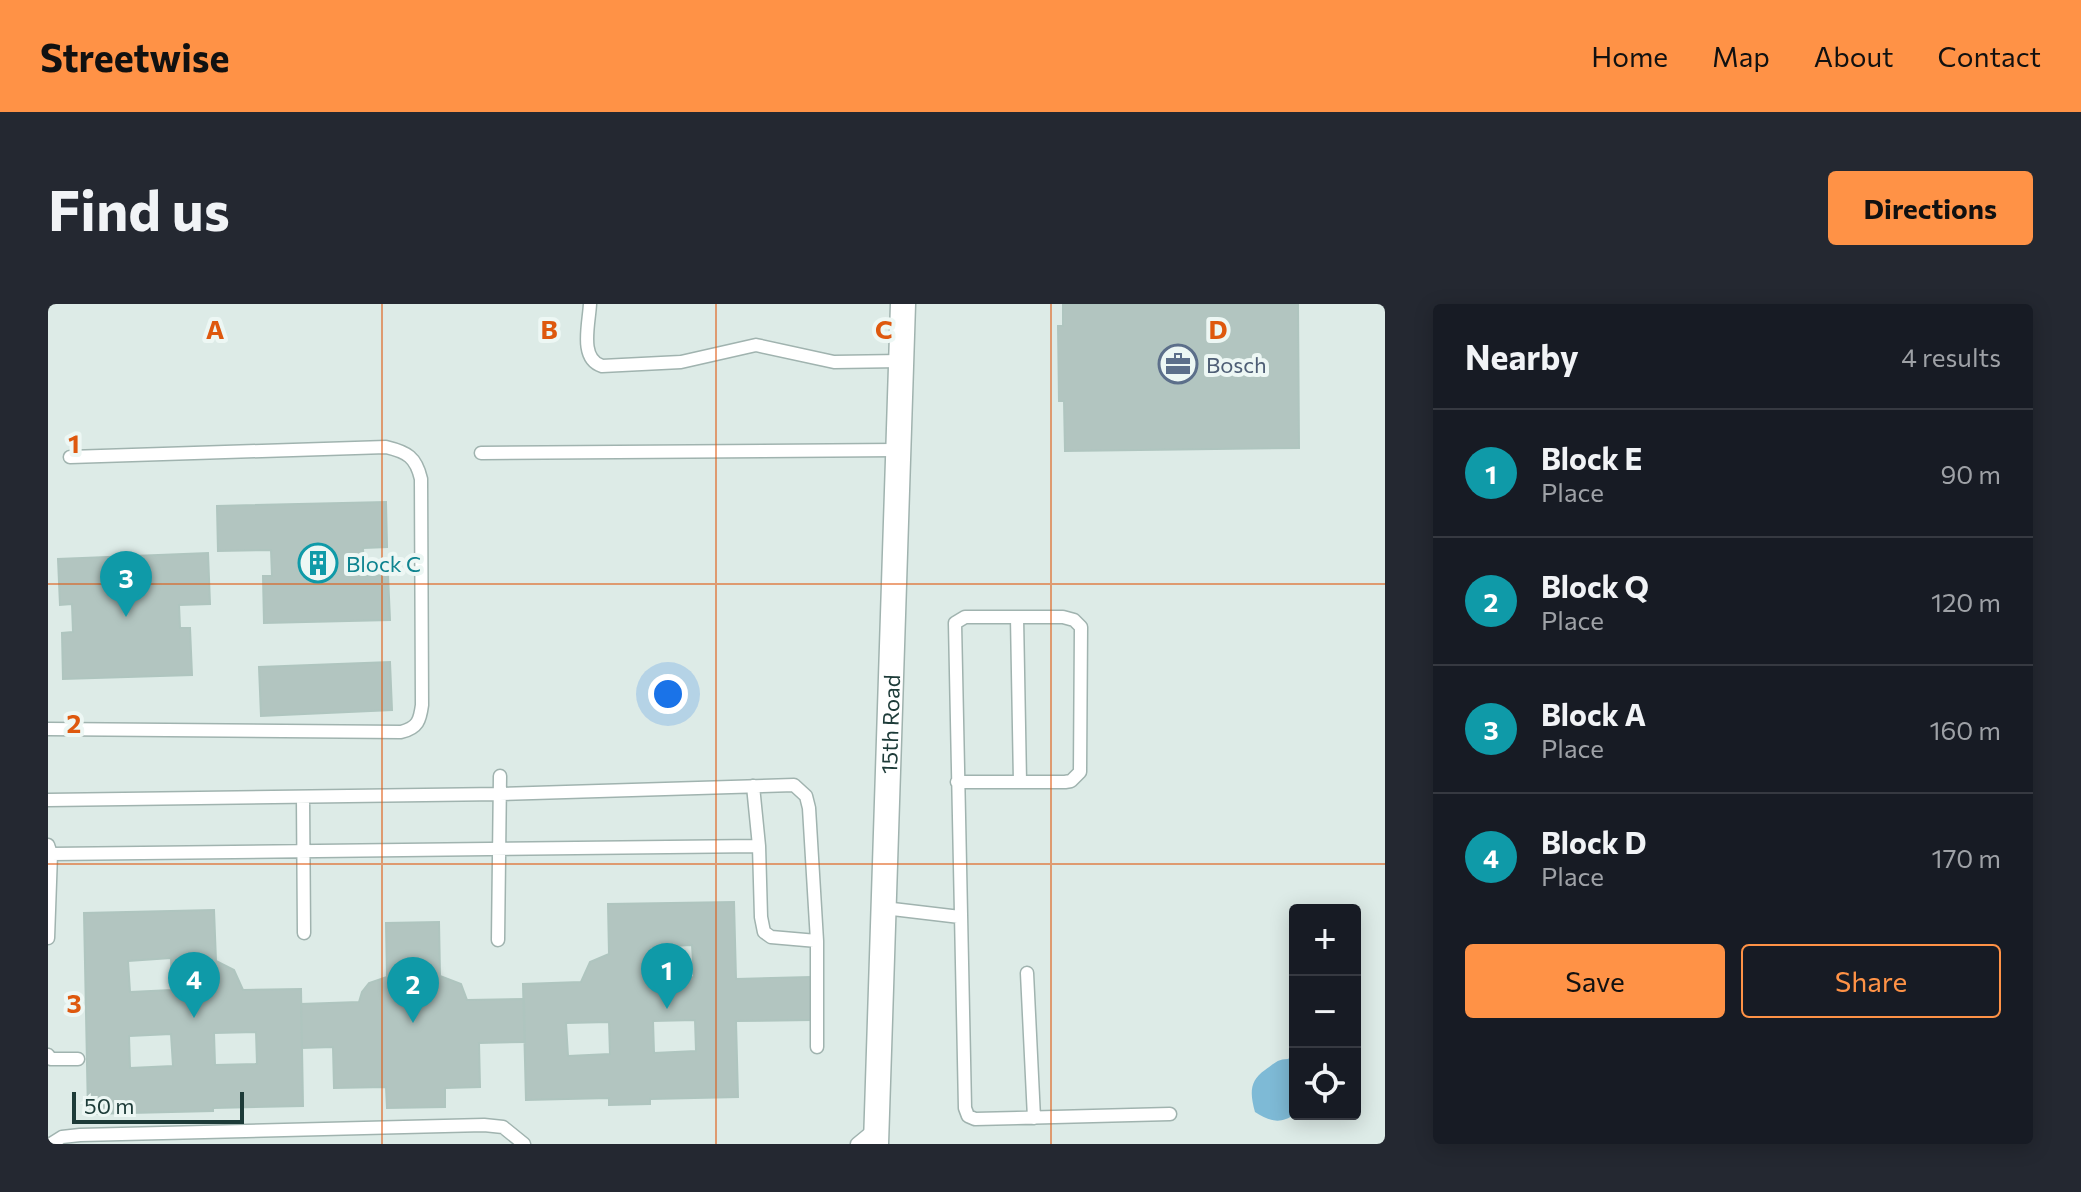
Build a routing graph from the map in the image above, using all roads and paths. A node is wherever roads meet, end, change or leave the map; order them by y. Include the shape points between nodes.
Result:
1 (590, 304) edge
2 (903, 304) edge
3 (901, 361) junction
4 (898, 450) junction
5 (481, 453) dead end
6 (70, 457) dead end
7 (1017, 617) junction
8 (48, 729) edge
9 (500, 776) dead end
10 (957, 782) junction
11 (1020, 782) junction
12 (753, 786) junction
13 (500, 794) junction
14 (303, 798) junction
15 (48, 800) edge
16 (759, 846) junction
17 (50, 850) edge
18 (499, 850) junction
19 (303, 853) junction
20 (884, 908) junction
21 (960, 917) junction
22 (304, 933) dead end
23 (48, 938) edge
24 (498, 940) dead end
25 (817, 941) junction
26 (1027, 973) dead end
27 (817, 1047) dead end
28 (48, 1055) edge
29 (78, 1059) dead end
30 (1170, 1114) dead end
31 (1034, 1118) junction
32 (876, 1136) edge
33 (51, 1144) edge
34 (524, 1144) edge
35 (857, 1144) edge

1 - 3 lane via 588,355 602,366 681,362 756,345 834,362
2 - 3 street, 15th Road
3 - 4 street, 15th Road
4 - 5 lane
4 - 20 street, 15th Road
6 - 8 lane via 386,447 412,456 421,479 421,717 413,729 401,732
7 - 10 lane via 965,617 955,623
7 - 11 lane
7 - 11 lane via 1063,617 1081,627 1080,772 1071,781
9 - 13 lane
10 - 11 lane
10 - 21 lane
12 - 13 lane
12 - 16 lane
12 - 25 lane via 794,785 808,801
13 - 14 lane
13 - 18 lane
14 - 15 lane
14 - 19 lane
16 - 18 lane
16 - 25 lane via 764,932
17 - 19 lane
17 - 23 lane
18 - 19 lane
18 - 24 lane
19 - 22 lane
20 - 21 lane
20 - 32 street, 15th Road
21 - 31 lane via 965,1108 975,1119
25 - 27 lane
26 - 31 lane
28 - 29 lane
30 - 31 lane
32 - 35 lane
33 - 34 lane via 80,1135 484,1125 503,1127

